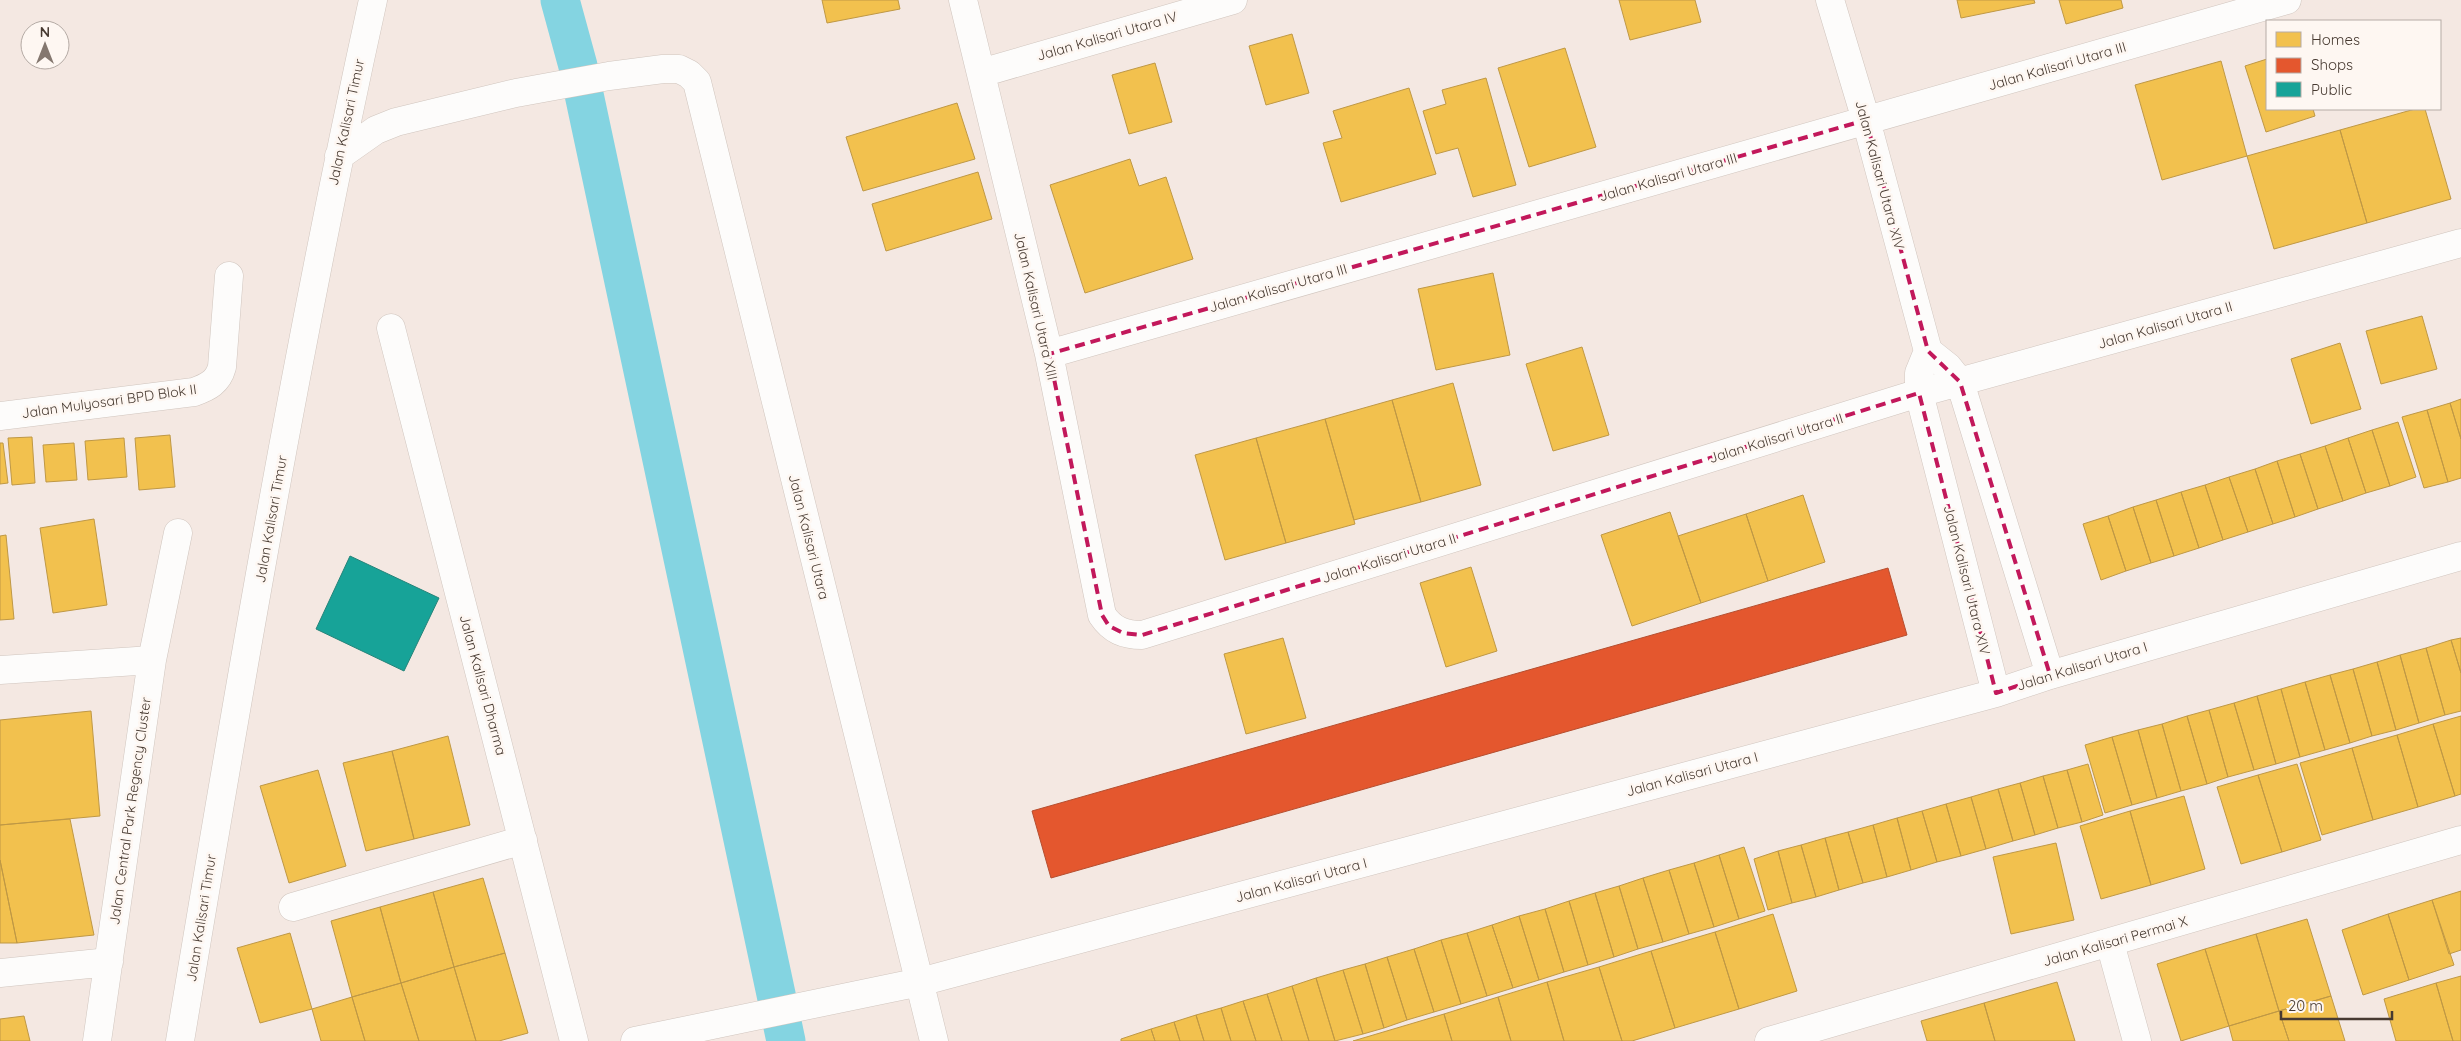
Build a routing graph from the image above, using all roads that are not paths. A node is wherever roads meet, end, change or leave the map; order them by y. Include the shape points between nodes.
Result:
1 (373, 0) edge
2 (962, 0) edge
3 (1233, 0) edge
4 (1830, 0) edge
5 (2287, 0) edge
6 (981, 73) junction
7 (1866, 120) junction
8 (338, 156) junction
9 (2461, 243) edge
10 (230, 276) dead end
11 (391, 328) dead end
12 (1928, 351) junction
13 (1049, 354) junction
14 (1960, 382) junction
15 (1919, 393) junction
16 (0, 416) edge
17 (178, 533) dead end
18 (2461, 556) edge
19 (1102, 615) joint
20 (152, 660) junction
21 (0, 670) edge
22 (2050, 675) junction
23 (1996, 693) junction
24 (524, 840) junction
25 (2461, 840) edge
26 (293, 907) dead end
27 (2110, 943) junction
28 (109, 962) junction
29 (0, 973) edge
30 (911, 984) junction
31 (97, 1041) edge
32 (180, 1041) edge
33 (574, 1041) edge
34 (636, 1041) edge
35 (934, 1041) edge
36 (1769, 1041) edge
37 (2137, 1041) edge

1 - 8 street, Jalan Kalisari Timur
2 - 6 street, Jalan Kalisari Utara XIII
3 - 6 street, Jalan Kalisari Utara IV
4 - 7 street, Jalan Kalisari Utara XIV
5 - 7 street, Jalan Kalisari Utara III
6 - 13 street, Jalan Kalisari Utara XIII
7 - 12 street, Jalan Kalisari Utara XIV
7 - 13 street, Jalan Kalisari Utara III
8 - 30 street, Jalan Kalisari Utara via 376,130 396,122 516,93 608,76 679,69 697,82
8 - 32 street, Jalan Kalisari Timur via 228,756
9 - 14 street, Jalan Kalisari Utara II
10 - 16 street, Jalan Mulyosari BPD Blok II via 222,367 209,386 194,392
11 - 24 street, Jalan Kalisari Dharma
12 - 14 street
12 - 15 street, Jalan Kalisari Utara XIV via 1919,373
13 - 19 street, Jalan Kalisari Utara XIII
14 - 15 street, Jalan Kalisari Utara II
14 - 22 street
15 - 19 street, Jalan Kalisari Utara II via 1142,635 1116,630
15 - 23 street, Jalan Kalisari Utara XIV
17 - 20 street, Jalan Central Park Regency Cluster
18 - 22 street, Jalan Kalisari Utara I
20 - 21 street
20 - 28 street, Jalan Central Park Regency Cluster
22 - 23 street, Jalan Kalisari Utara I
23 - 30 street, Jalan Kalisari Utara I
24 - 26 street
24 - 33 street, Jalan Kalisari Dharma
25 - 27 street, Jalan Kalisari Permai X
27 - 36 street, Jalan Kalisari Permai X
27 - 37 street
28 - 29 street
28 - 31 street, Jalan Central Park Regency Cluster
30 - 34 street, Jalan Kalisari Utara I
30 - 35 street, Jalan Kalisari Utara

